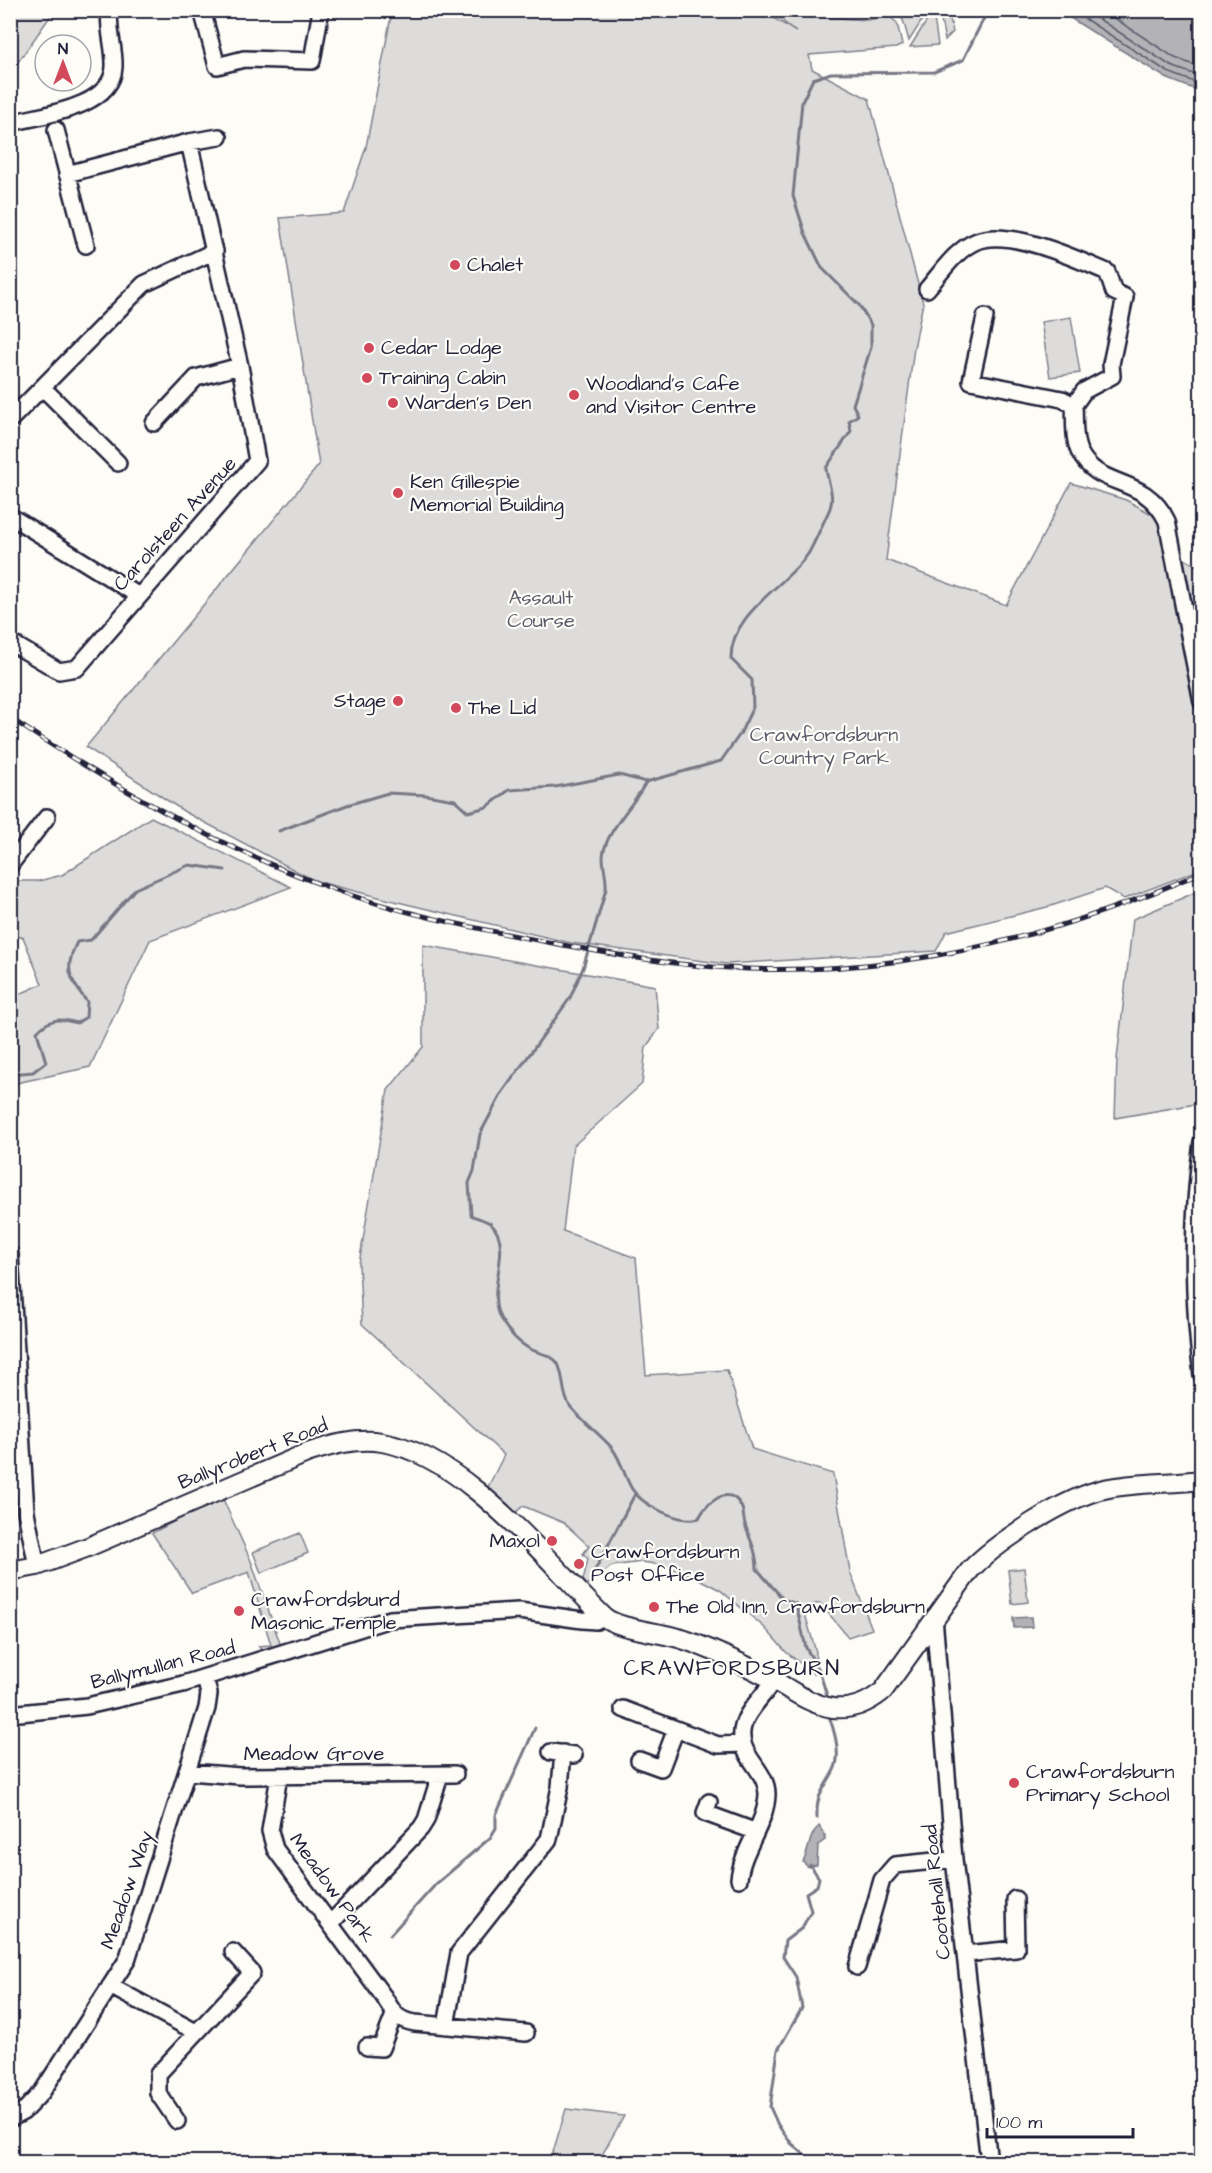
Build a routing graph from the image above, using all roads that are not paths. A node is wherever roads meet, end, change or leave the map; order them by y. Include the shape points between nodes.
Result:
1 (110, 10) edge
2 (202, 10) edge
3 (321, 10) edge
4 (10, 123) edge
5 (56, 130) dead end
6 (219, 137) dead end
7 (189, 142) junction
8 (68, 174) junction
9 (86, 245) dead end
10 (215, 251) junction
11 (927, 290) dead end
12 (985, 317) dead end
13 (240, 366) junction
14 (43, 388) junction
15 (1074, 405) junction
16 (10, 420) edge
17 (154, 423) dead end
18 (118, 463) dead end
19 (10, 516) edge
20 (139, 596) junction
21 (10, 642) edge
22 (1202, 702) edge
23 (47, 817) dead end
24 (10, 864) edge
25 (1202, 1142) edge
26 (10, 1254) edge
27 (1202, 1375) edge
28 (1202, 1480) edge
29 (37, 1566) junction
30 (10, 1571) edge
31 (603, 1616) junction
32 (934, 1617) junction
33 (205, 1678) junction
34 (773, 1680) junction
35 (623, 1709) dead end
36 (10, 1714) edge
37 (676, 1729) junction
38 (743, 1744) junction
39 (563, 1753) dead end
40 (639, 1760) dead end
41 (189, 1772) junction
42 (279, 1776) junction
43 (706, 1812) dead end
44 (754, 1831) junction
45 (954, 1859) junction
46 (740, 1879) dead end
47 (1015, 1899) dead end
48 (330, 1924) junction
49 (233, 1952) dead end
50 (965, 1954) junction
51 (857, 1967) dead end
52 (110, 1986) junction
53 (394, 2015) junction
54 (446, 2026) junction
55 (196, 2032) junction
56 (526, 2033) dead end
57 (367, 2047) dead end
58 (10, 2119) edge
59 (177, 2121) dead end
60 (989, 2163) edge

1 - 4 street via 114,66 111,81 102,93 89,102
2 - 3 street via 218,66 244,59 312,62
5 - 8 street
6 - 7 street
7 - 8 street
7 - 10 street, Carolsteen Avenue
8 - 9 street
10 - 13 street, Carolsteen Avenue
10 - 14 street via 144,285
11 - 15 street via 956,256 976,241 988,238 1057,250 1107,272 1114,292 1125,297 1112,376 1084,391
12 - 15 street via 971,381 1062,399
13 - 17 street via 196,378
13 - 20 street, Carolsteen Avenue via 257,461
14 - 16 street
14 - 18 street
15 - 22 street via 1076,441 1092,468 1145,492 1167,521
19 - 20 street
20 - 21 street, Carolsteen Avenue via 73,670 59,671
23 - 24 street
25 - 27 street via 1192,1257
26 - 29 street via 26,1512
28 - 32 main road via 1103,1490 1074,1501 984,1556
29 - 30 main road, Ballyrobert Road
29 - 31 main road, Ballyrobert Road via 307,1453 361,1440 412,1450 466,1482
31 - 33 street, Ballymullan Road via 596,1621 519,1611 390,1619
31 - 34 main road via 684,1640 736,1660
32 - 34 main road via 883,1690 864,1704 824,1706
32 - 45 street, Cootehall Road
33 - 36 street, Ballymullan Road via 87,1706
33 - 41 street, Meadow Way via 207,1708
34 - 38 street via 747,1717 742,1728
35 - 37 street
37 - 38 street via 718,1745
37 - 40 street via 665,1770
38 - 44 street via 747,1757 765,1780 767,1794
39 - 54 street via 549,1839 459,1953
41 - 42 street, Meadow Grove
41 - 52 street, Meadow Way via 126,1960
42 - 48 street, Meadow Park via 270,1831 272,1843
42 - 48 street, Meadow Grove via 447,1774 421,1828
43 - 44 street
44 - 46 street via 740,1865
45 - 50 street, Cootehall Road
45 - 51 street via 895,1865 882,1880
47 - 50 street via 1016,1949
48 - 53 street, Meadow Park
49 - 55 street via 252,1973
50 - 60 street, Cootehall Road
52 - 55 street
52 - 58 street, Meadow Way via 42,2092 23,2112
53 - 54 street via 403,2021
53 - 57 street via 381,2048
54 - 56 street
55 - 59 street via 156,2079 158,2093

